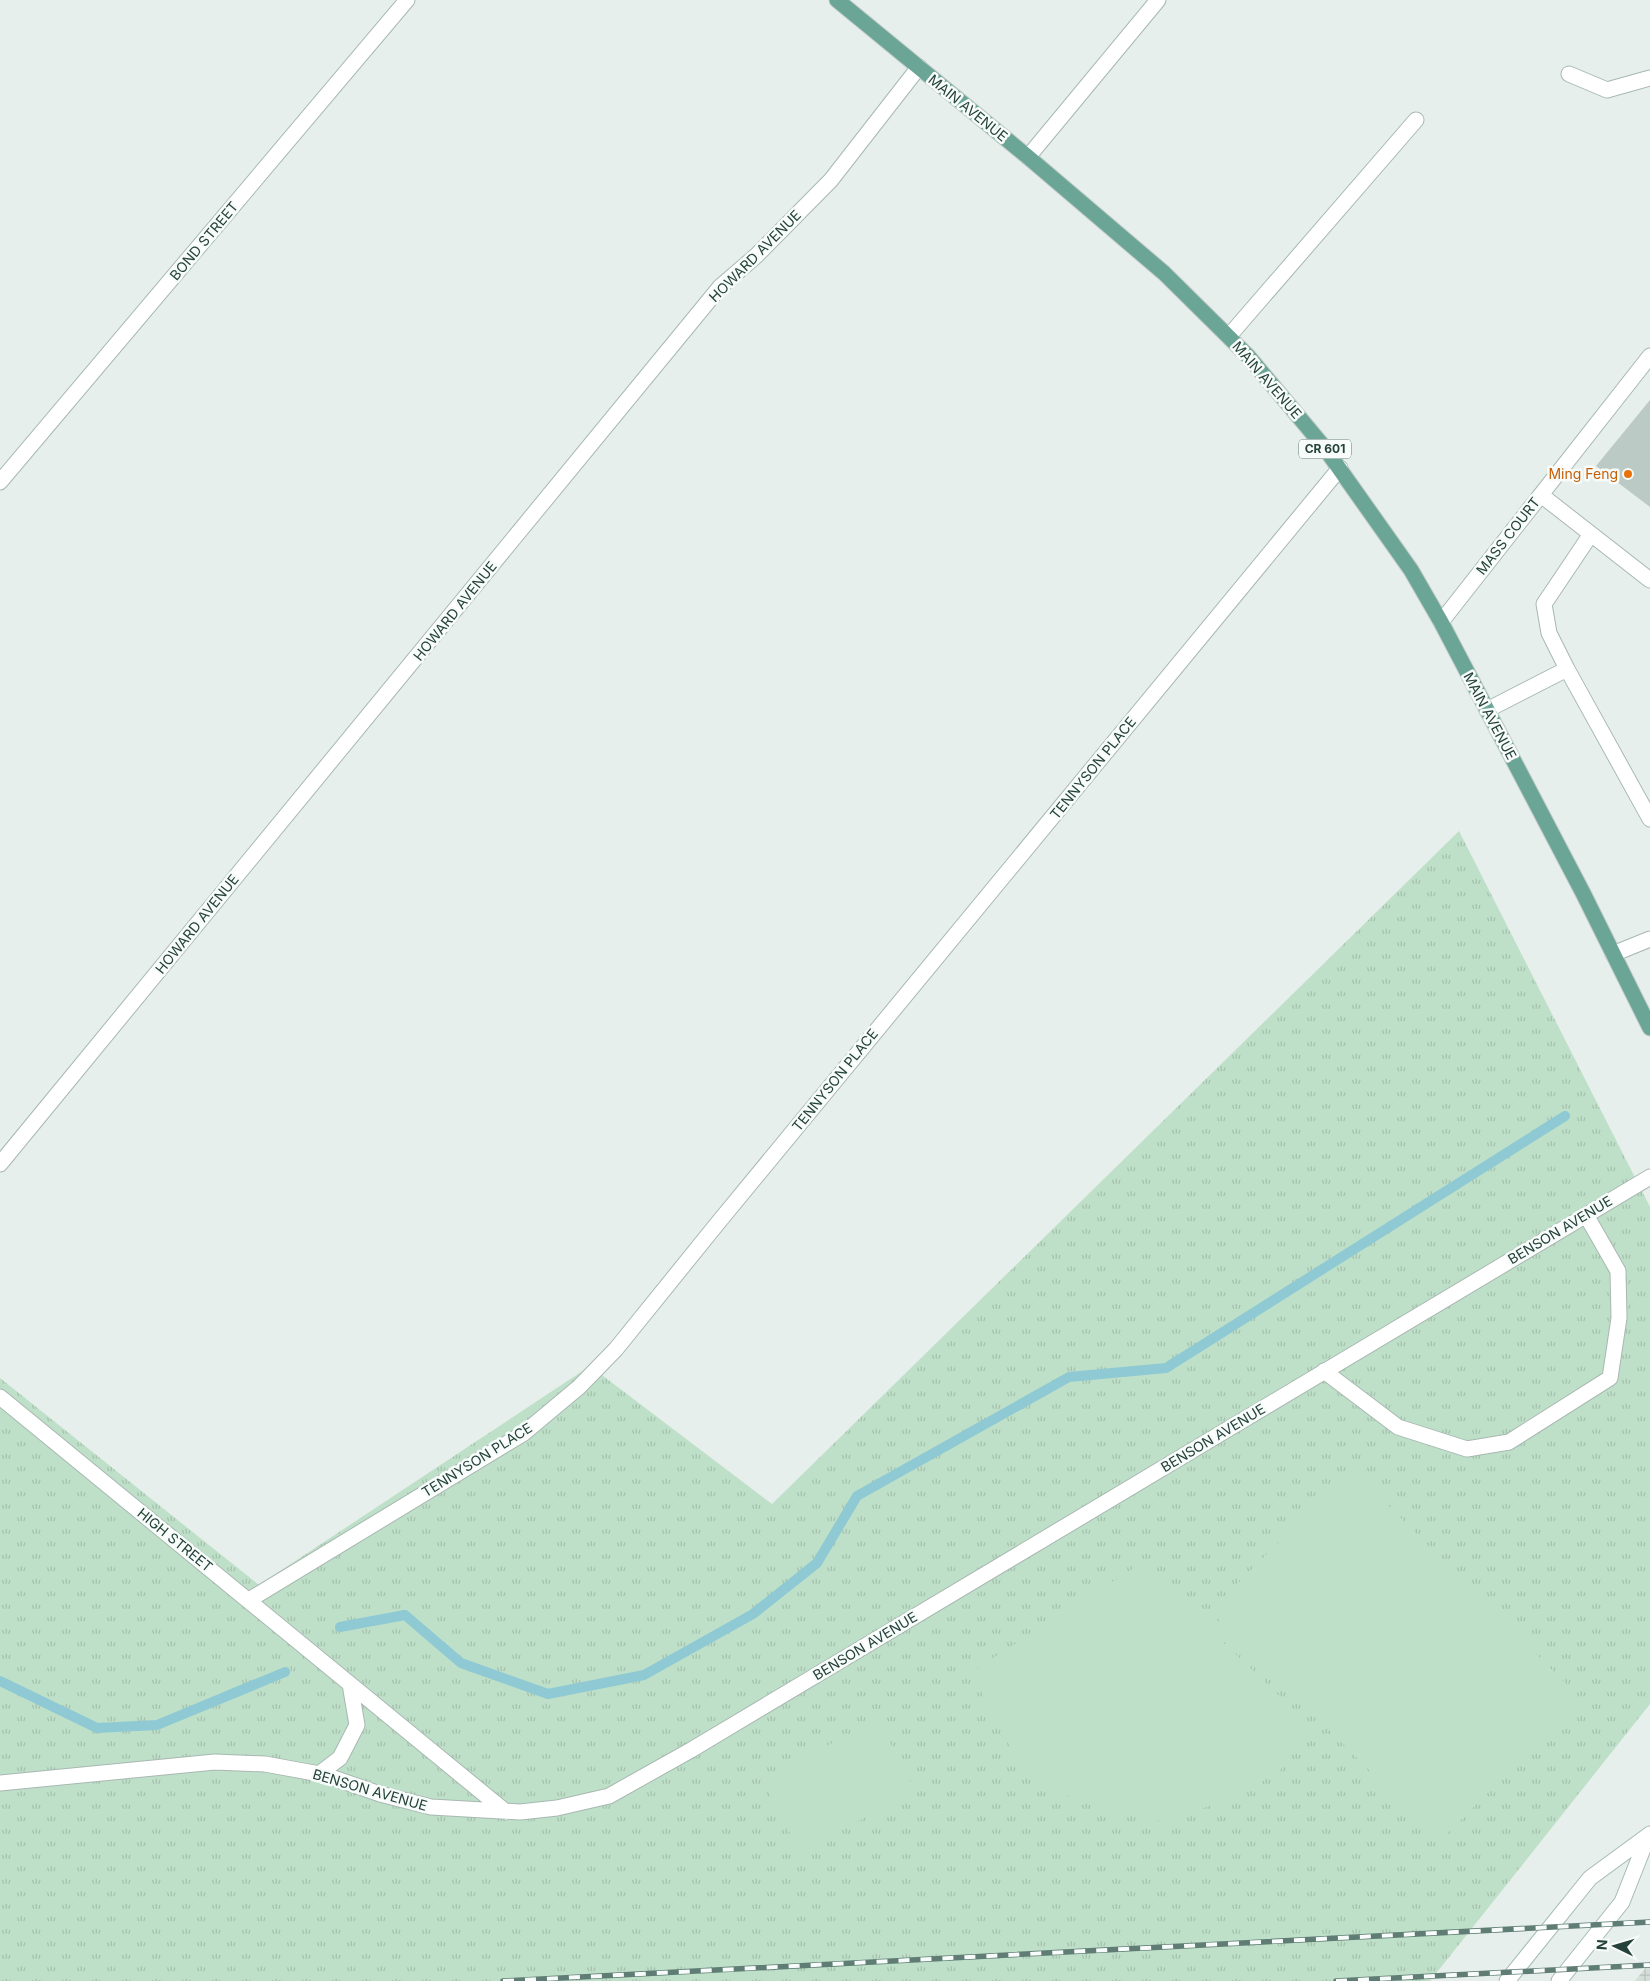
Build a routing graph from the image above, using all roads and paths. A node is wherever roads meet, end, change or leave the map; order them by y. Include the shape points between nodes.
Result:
1 (407, 0) edge
2 (837, 0) edge
3 (1158, 0) edge
4 (919, 67) junction
5 (1569, 74) dead end
6 (1650, 78) edge
7 (1416, 120) dead end
8 (1028, 157) junction
9 (1229, 336) junction
10 (1650, 356) edge
11 (1340, 468) junction
12 (0, 482) edge
13 (1541, 495) junction
14 (1591, 534) junction
15 (1650, 580) edge
16 (1441, 622) junction
17 (1567, 669) junction
18 (1487, 710) junction
19 (1650, 819) edge
20 (1650, 939) edge
21 (1613, 954) junction
22 (1650, 1028) edge
23 (0, 1164) edge
24 (1650, 1177) edge
25 (1586, 1215) junction
26 (1324, 1372) junction
27 (0, 1397) edge
28 (249, 1600) junction
29 (350, 1684) junction
30 (319, 1774) junction
31 (0, 1783) edge
32 (506, 1812) junction
33 (1649, 1835) edge
34 (1507, 1981) edge
35 (1559, 1981) edge

1 - 12 street, BOND STREET
2 - 4 main road, MAIN AVENUE / CR 601
3 - 8 street
4 - 8 main road, MAIN AVENUE / CR 601
4 - 23 street, HOWARD AVENUE via 831,180 720,288
5 - 6 street via 1607,90
7 - 9 street
8 - 9 main road, MAIN AVENUE / CR 601 via 1164,273
9 - 11 main road, MAIN AVENUE / CR 601
10 - 13 street, MASS COURT
11 - 16 main road, MAIN AVENUE / CR 601 via 1411,570
11 - 28 street, TENNYSON PLACE via 616,1349 579,1387 524,1433
13 - 14 street
13 - 16 street, MASS COURT
14 - 15 street
14 - 17 street via 1544,604 1548,634
16 - 18 main road, MAIN AVENUE / CR 601
17 - 18 street
17 - 19 street
18 - 21 main road, MAIN AVENUE / CR 601
20 - 21 street
21 - 22 main road, MAIN AVENUE / CR 601
24 - 25 street, BENSON AVENUE
25 - 26 street, BENSON AVENUE
25 - 26 street via 1618,1271 1620,1318 1610,1378 1510,1442 1467,1449 1398,1426
26 - 32 street, BENSON AVENUE via 609,1796 557,1808
27 - 28 street, HIGH STREET
28 - 29 street, HIGH STREET
29 - 30 street via 357,1725 340,1758
29 - 32 street, HIGH STREET
30 - 31 street, BENSON AVENUE via 265,1764 215,1762
30 - 32 street, BENSON AVENUE via 431,1807
33 - 34 street via 1590,1878
33 - 35 street via 1622,1902

